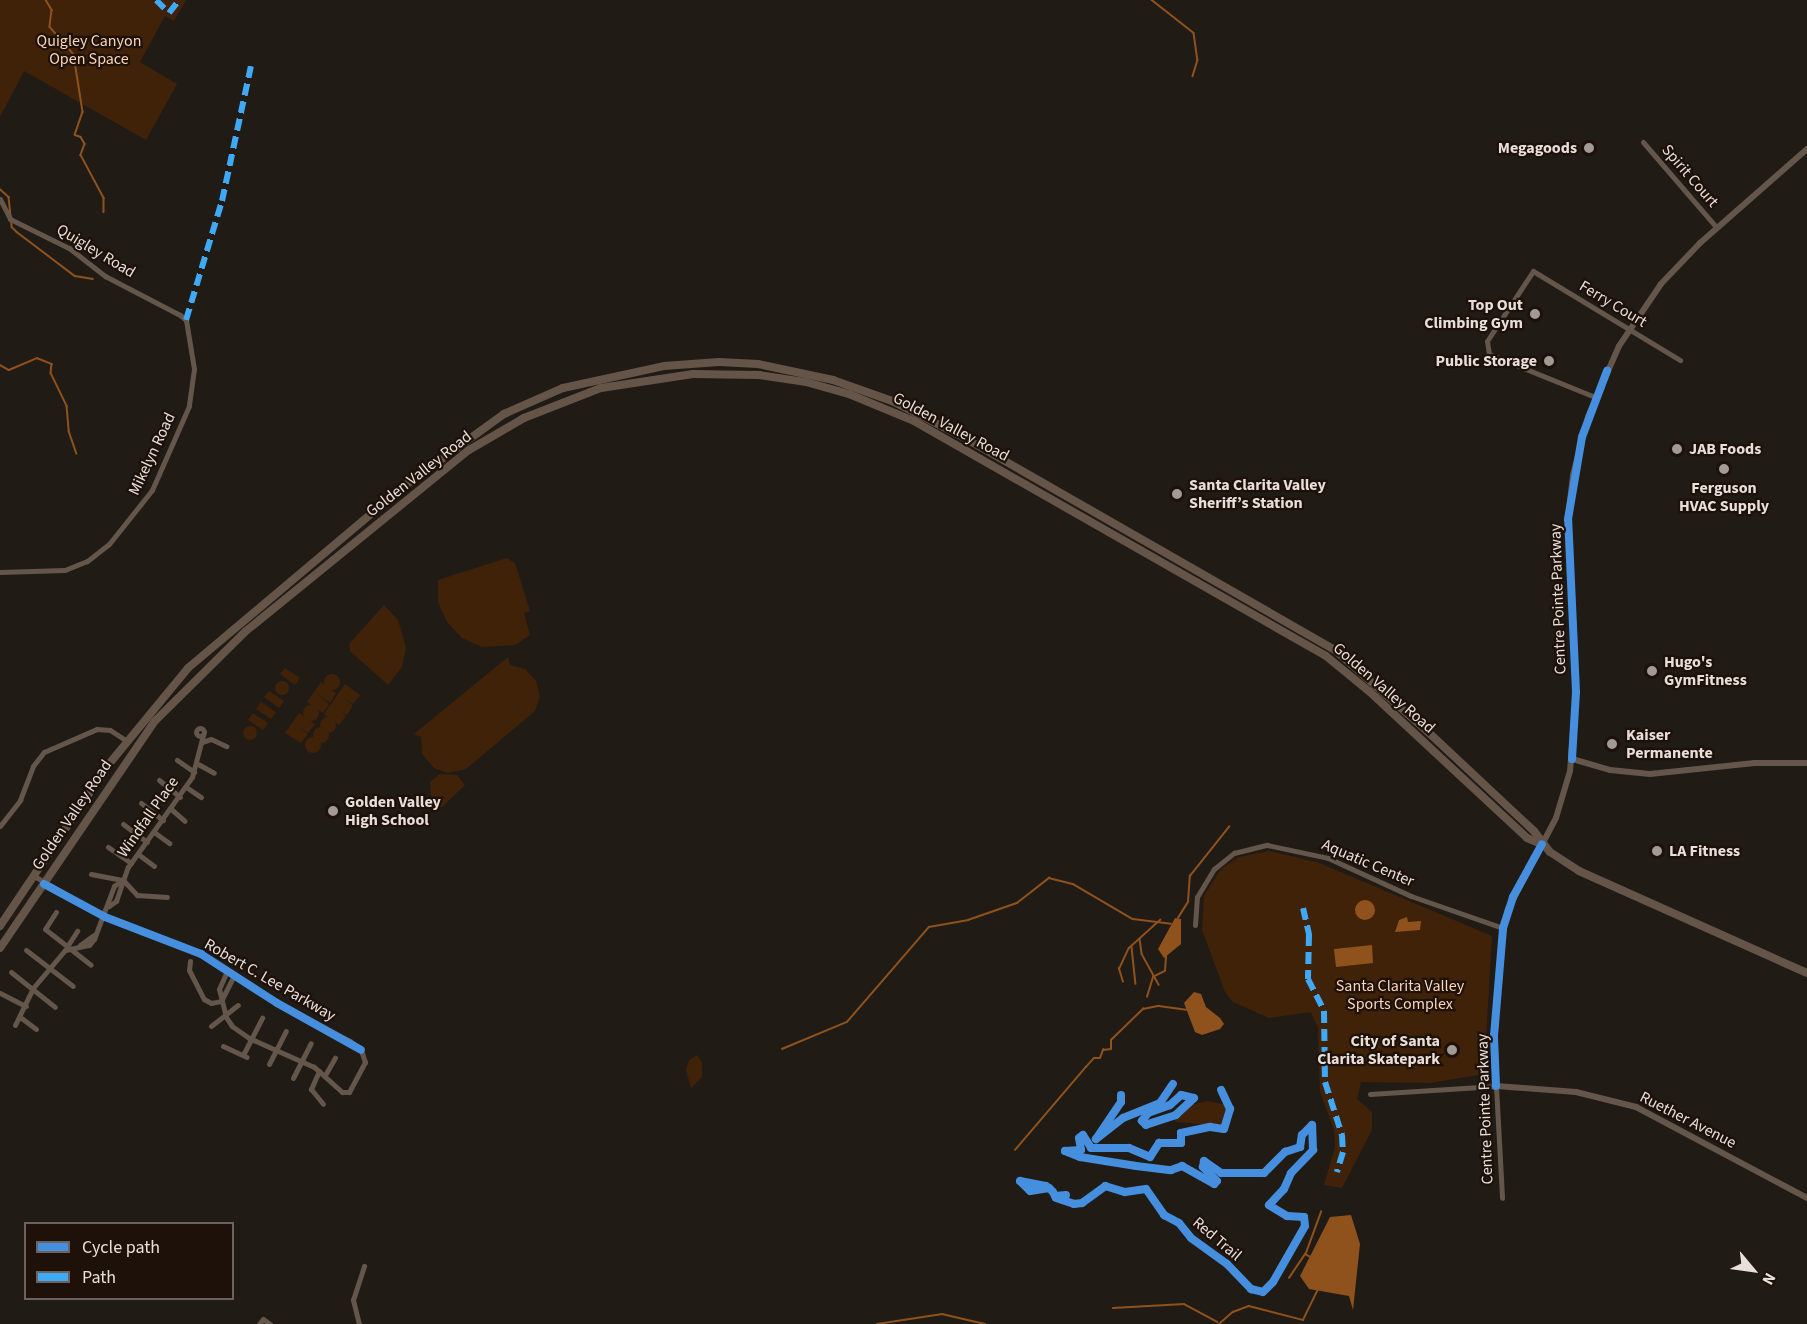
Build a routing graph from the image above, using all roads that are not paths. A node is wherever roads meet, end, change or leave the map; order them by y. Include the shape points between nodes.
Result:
1 (1643, 142) dead end
2 (1807, 149) edge
3 (0, 199) edge
4 (1717, 228) junction
5 (186, 320) joint
6 (1629, 330) junction
7 (1680, 360) dead end
8 (1595, 397) junction
9 (0, 572) edge
10 (203, 735) dead end
11 (127, 741) junction
12 (202, 742) junction
13 (226, 747) dead end
14 (1572, 759) junction
15 (177, 760) dead end
16 (1807, 763) edge
17 (198, 764) junction
18 (194, 772) junction
19 (214, 773) dead end
20 (159, 780) dead end
21 (186, 787) junction
22 (180, 797) junction
23 (201, 797) dead end
24 (141, 803) dead end
25 (171, 809) junction
26 (163, 820) junction
27 (185, 821) dead end
28 (123, 824) dead end
29 (0, 826) edge
30 (154, 832) junction
31 (147, 842) junction
32 (169, 843) dead end
33 (1542, 844) junction
34 (108, 848) dead end
35 (138, 854) junction
36 (131, 863) junction
37 (154, 866) dead end
38 (92, 874) dead end
39 (34, 876) junction
40 (123, 880) junction
41 (44, 884) junction
42 (167, 897) dead end
43 (56, 912) dead end
44 (105, 917) junction
45 (1195, 925) dead end
46 (0, 926) edge
47 (1503, 928) junction
48 (77, 931) dead end
49 (70, 946) junction
50 (0, 948) edge
51 (26, 950) dead end
52 (190, 961) dead end
53 (91, 965) dead end
54 (50, 967) junction
55 (227, 971) junction
56 (11, 972) dead end
57 (1807, 973) edge
58 (234, 975) junction
59 (73, 986) dead end
60 (33, 989) junction
61 (1, 991) edge
62 (221, 1001) junction
63 (238, 1005) dead end
64 (26, 1006) junction
65 (55, 1007) dead end
66 (20, 1017) junction
67 (226, 1017) junction
68 (262, 1018) dead end
69 (15, 1025) dead end
70 (211, 1026) dead end
71 (36, 1029) dead end
72 (286, 1031) dead end
73 (252, 1039) junction
74 (311, 1043) dead end
75 (223, 1046) dead end
76 (277, 1049) junction
77 (336, 1058) dead end
78 (303, 1060) junction
79 (269, 1064) dead end
80 (319, 1071) junction
81 (325, 1075) junction
82 (293, 1078) dead end
83 (1496, 1086) junction
84 (1370, 1094) dead end
85 (323, 1104) dead end
86 (1502, 1198) dead end
87 (1807, 1198) edge
88 (364, 1266) dead end
89 (259, 1324) edge
90 (270, 1324) edge
91 (359, 1324) edge

1 - 4 street, Spirit Court
2 - 4 street, Centre Pointe Parkway
3 - 5 street, Quigley Road via 10,219 69,248 105,276
4 - 6 street, Centre Pointe Parkway via 1674,270
5 - 9 street, Mikelyn Road via 194,369 189,406 138,513 87,561 65,570
6 - 7 street, Ferry Court
6 - 8 street, Centre Pointe Parkway
6 - 8 street, Ferry Court via 1533,271 1487,341 1489,354
8 - 14 street, Centre Pointe Parkway via 1577,457 1568,519 1576,692
10 - 12 street, Windfall Place
11 - 29 street via 110,730 97,729 44,752 33,766 20,800
11 - 33 main road, Golden Valley Road via 188,669 237,624 403,488 504,414 563,388 612,376 664,366 758,364 833,380 919,413 1314,638 1352,663 1402,707 1534,831
11 - 39 main road, Golden Valley Road
12 - 13 street via 211,739
12 - 17 street, Windfall Place
14 - 16 street via 1610,770 1650,774 1754,763
14 - 33 street, Centre Pointe Parkway via 1561,806
15 - 18 street
17 - 18 street, Windfall Place
17 - 19 street
18 - 21 street, Windfall Place
20 - 22 street
21 - 22 street, Windfall Place
21 - 23 street
22 - 25 street, Windfall Place
24 - 26 street
25 - 26 street, Windfall Place
25 - 27 street
26 - 30 street, Windfall Place
28 - 31 street
30 - 31 street, Windfall Place
30 - 32 street
31 - 35 street, Windfall Place
33 - 41 main road, Golden Valley Road via 1527,838 1371,692 1306,643 898,413 806,382 718,373 668,376 601,388 524,418 469,450 246,631 197,677 155,721
33 - 47 street, Centre Pointe Parkway via 1513,897
33 - 57 main road, Golden Valley Road via 1613,888
34 - 36 street
35 - 36 street, Windfall Place
35 - 37 street
36 - 40 street, Windfall Place
38 - 40 street
39 - 41 street, Robert C. Lee Parkway
39 - 46 main road, Golden Valley Road
40 - 42 street via 137,895
40 - 44 street, Windfall Place via 114,886
41 - 44 street, Robert C. Lee Parkway
41 - 50 main road, Golden Valley Road
43 - 49 street via 45,929
44 - 49 street, Windfall Place via 94,935 80,945
44 - 55 street, Robert C. Lee Parkway via 201,954
45 - 47 street, Aquatic Center via 1197,897 1214,869 1234,853 1267,845 1328,858 1412,896
47 - 83 street, Centre Pointe Parkway via 1494,1036
48 - 49 street
49 - 53 street
49 - 54 street
51 - 54 street
52 - 62 street via 189,970 204,999 211,1003
54 - 59 street
54 - 60 street
55 - 58 street, Robert C. Lee Parkway
55 - 62 street via 219,988
56 - 60 street
58 - 62 street
58 - 81 street, Robert C. Lee Parkway via 361,1050 365,1062 349,1092 342,1092
60 - 64 street
60 - 65 street
61 - 64 street
62 - 67 street
63 - 67 street
64 - 66 street
66 - 69 street
66 - 71 street
67 - 70 street
67 - 73 street
68 - 73 street
72 - 76 street
73 - 75 street via 245,1056
73 - 76 street
74 - 78 street
76 - 78 street
76 - 79 street
77 - 81 street
78 - 80 street
78 - 82 street
80 - 81 street
80 - 85 street via 311,1089
83 - 84 street, Ruether Avenue
83 - 86 street, Centre Pointe Parkway
83 - 87 street, Ruether Avenue via 1576,1092 1636,1107
88 - 91 street via 353,1300
89 - 90 street via 263,1319

